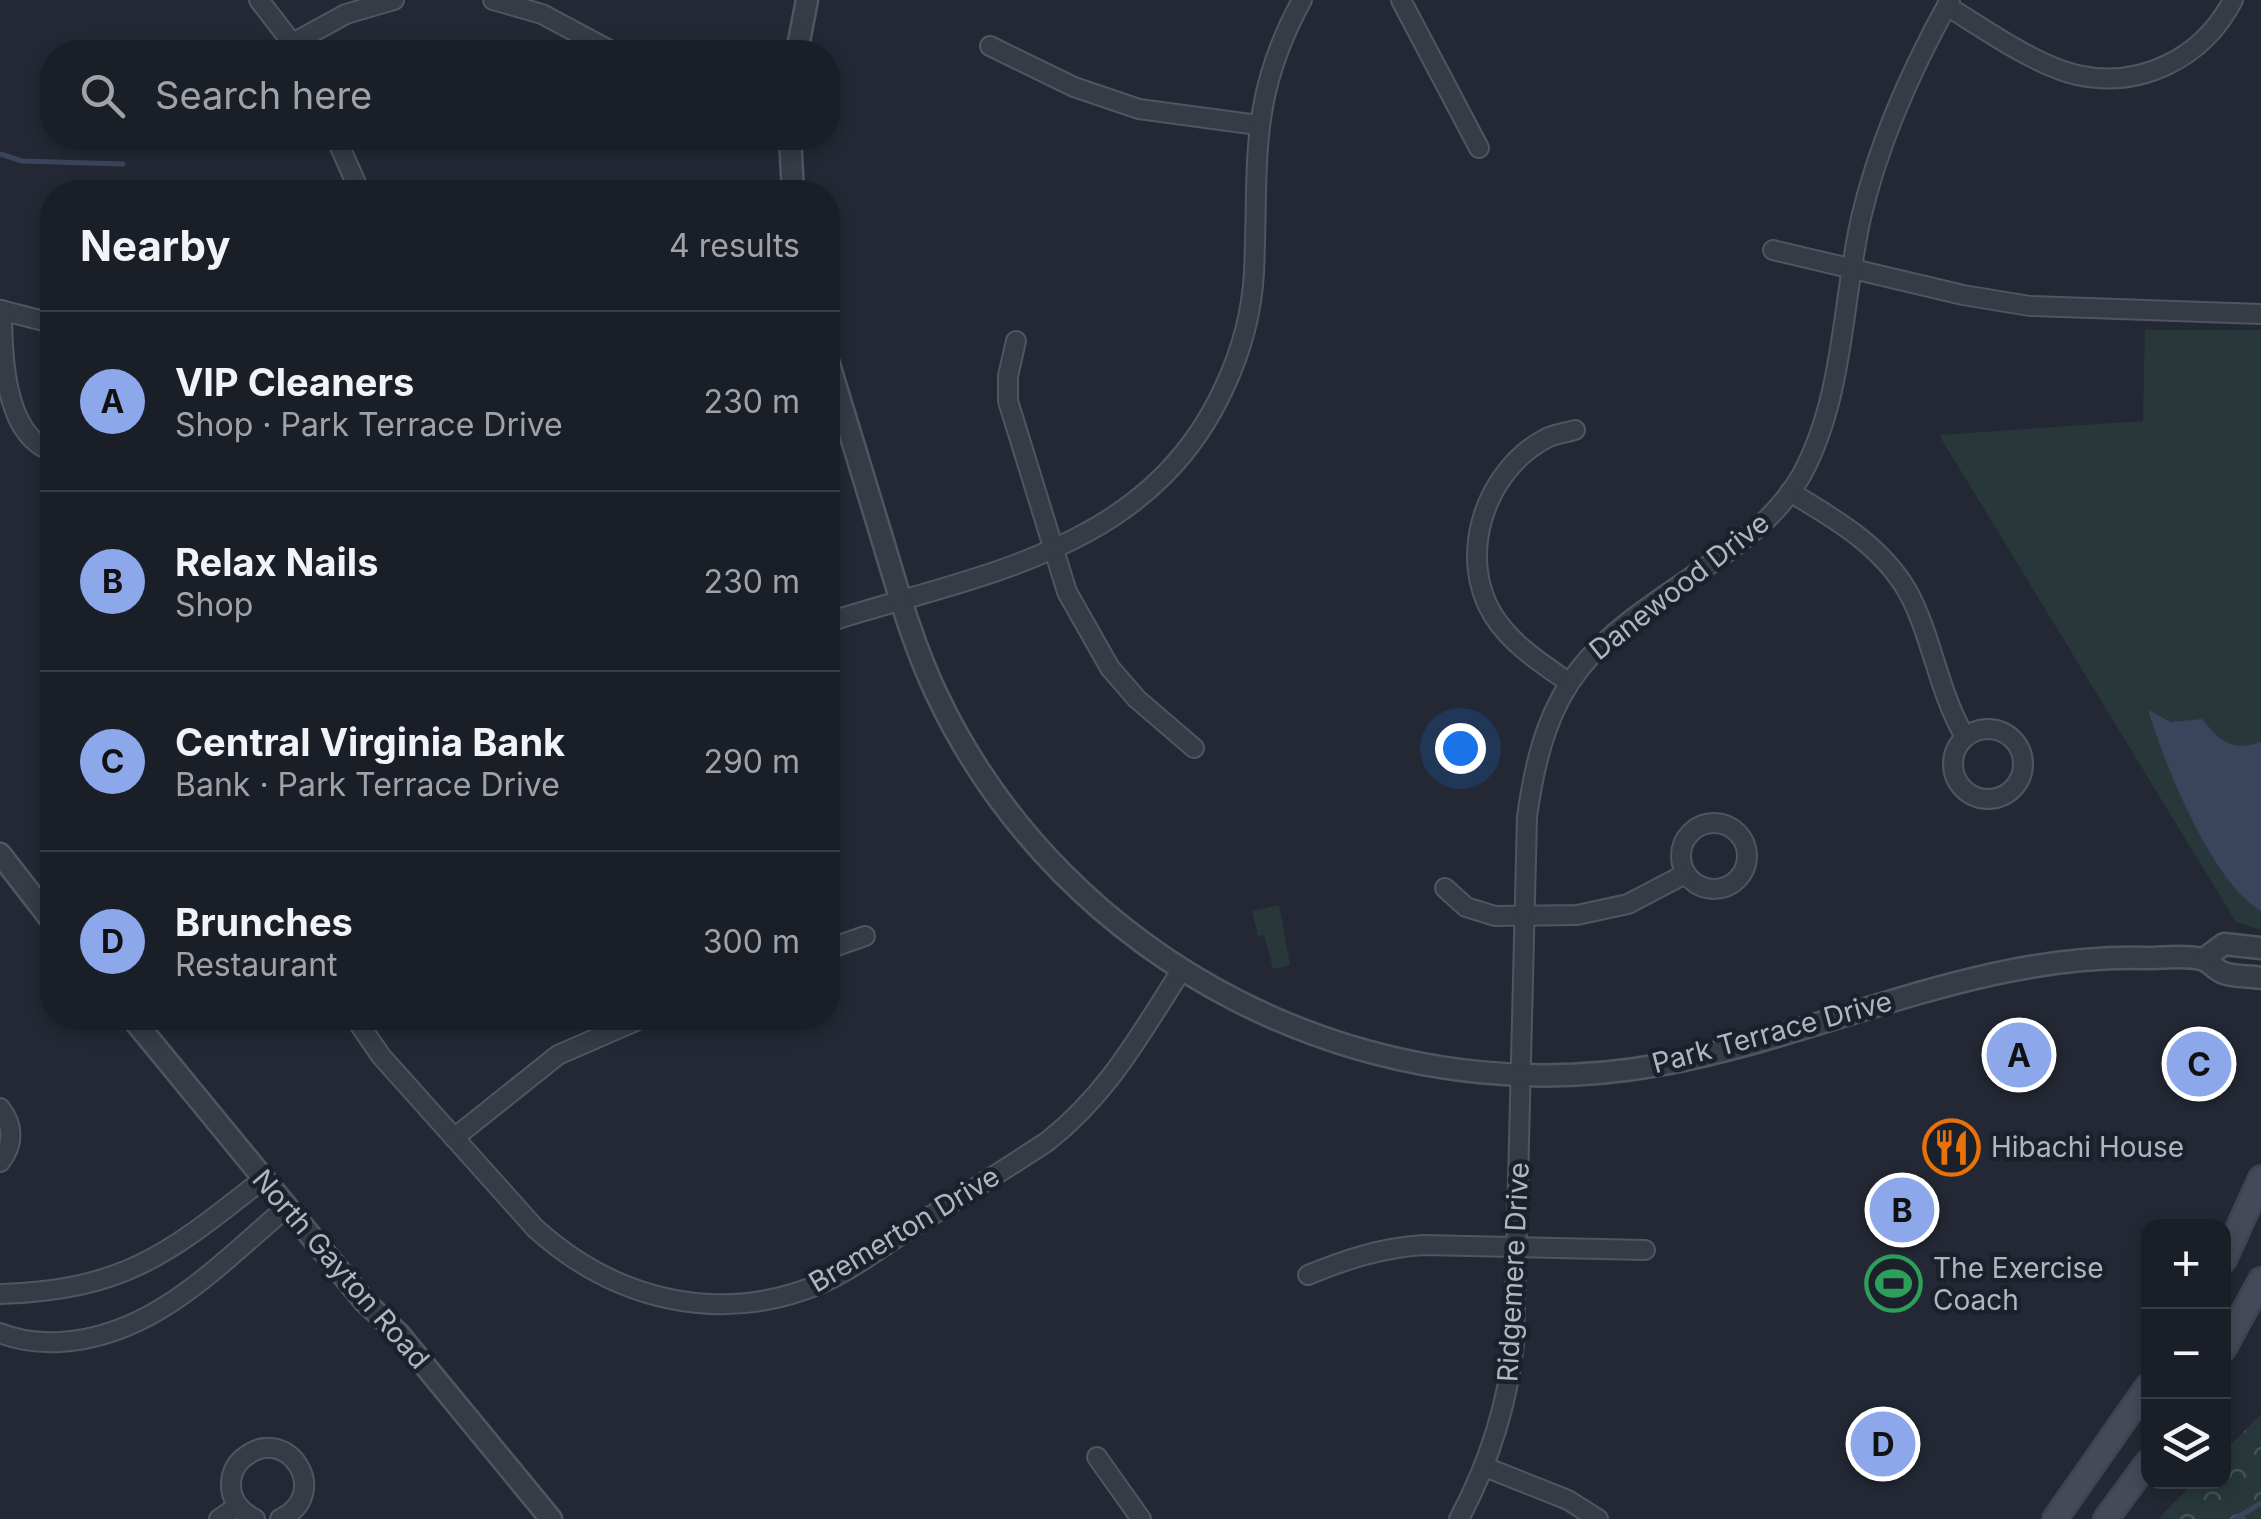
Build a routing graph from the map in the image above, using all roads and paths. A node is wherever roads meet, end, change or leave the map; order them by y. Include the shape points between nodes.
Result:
1 (259, 0) edge
2 (394, 0) edge
3 (492, 0) edge
4 (807, 0) edge
5 (1302, 0) edge
6 (1401, 0) edge
7 (2232, 0) edge
8 (1948, 3) edge
9 (290, 40) edge
10 (308, 40) edge
11 (591, 40) edge
12 (799, 40) edge
13 (990, 46) dead end
14 (1258, 124) junction
15 (1479, 148) dead end
16 (341, 150) edge
17 (791, 150) edge
18 (355, 180) edge
19 (792, 180) edge
20 (1773, 250) dead end
21 (1852, 269) junction
22 (1, 310) edge
23 (2261, 314) edge
24 (40, 320) edge
25 (1016, 341) dead end
26 (840, 401) edge
27 (1575, 430) dead end
28 (40, 444) edge
29 (1790, 492) junction
30 (1054, 550) junction
31 (900, 599) junction
32 (840, 618) edge
33 (1568, 682) junction
34 (1965, 738) junction
35 (1194, 748) dead end
36 (0, 854) edge
37 (1685, 874) dead end
38 (1446, 888) dead end
39 (40, 906) edge
40 (1525, 916) junction
41 (864, 936) dead end
42 (840, 945) edge
43 (2261, 948) edge
44 (2204, 959) junction
45 (1181, 970) junction
46 (2261, 978) edge
47 (142, 1030) edge
48 (363, 1030) edge
49 (615, 1030) edge
50 (1522, 1075) junction
51 (0, 1108) edge
52 (454, 1138) junction
53 (0, 1162) edge
54 (2261, 1178) edge
55 (262, 1180) junction
56 (286, 1208) junction
57 (2231, 1244) edge
58 (1517, 1246) junction
59 (1645, 1250) dead end
60 (1308, 1274) dead end
61 (2261, 1280) edge
62 (0, 1294) edge
63 (0, 1333) edge
64 (2231, 1335) edge
65 (2141, 1396) edge
66 (1097, 1456) dead end
67 (1484, 1467) junction
68 (2141, 1472) edge
69 (238, 1506) junction
70 (219, 1519) edge
71 (255, 1519) edge
72 (280, 1519) edge
73 (551, 1519) edge
74 (1141, 1519) edge
75 (1459, 1519) edge
76 (1598, 1519) edge
77 (2055, 1519) edge
78 (2106, 1519) edge

1 - 9 street
2 - 10 street via 346,14
3 - 11 street via 542,14
4 - 12 street
5 - 14 street via 1280,43
6 - 15 street
7 - 8 street via 2223,19 2185,56 2148,73 2101,78 2050,65
8 - 21 street, Danewood Drive via 1900,100
13 - 14 street via 1074,87 1139,109
14 - 30 street via 1254,287 1240,352 1217,402 1180,458 1140,498
16 - 18 street
17 - 19 street
20 - 21 street
21 - 23 street via 2030,306
21 - 29 street, Danewood Drive via 1826,416
22 - 24 street
22 - 28 street via 2,354 18,416
25 - 30 street via 1008,401
26 - 31 street, Park Terrace Drive
27 - 33 street via 1547,437 1496,486 1477,548 1495,618 1519,647
29 - 33 street, Danewood Drive via 1750,536 1606,638
29 - 34 street via 1859,536 1894,572 1915,608
30 - 31 street
30 - 35 street via 1067,592 1110,668
31 - 32 street
31 - 45 street, Park Terrace Drive via 937,696 1004,806 1088,899
33 - 40 street, Danewood Drive via 1533,771
34 - 34 street via 1953,758 1956,781 1985,800 2008,794 2022,776 2016,743 1997,730
36 - 39 street
37 - 40 street via 1609,910
38 - 40 street via 1476,912
40 - 50 street, Danewood Drive
41 - 42 street
43 - 44 street, Park Terrace Drive via 2224,944
44 - 46 street, Park Terrace Drive via 2222,973
44 - 50 street, Park Terrace Drive via 2104,956 2026,966 1660,1065
45 - 50 street, Park Terrace Drive via 1238,1003 1356,1049 1442,1068
45 - 52 street, Bremerton Drive via 1104,1090 1048,1141 847,1270 770,1299 712,1305 615,1284 535,1228
47 - 55 street, North Gayton Road
48 - 52 street, Bremerton Drive
49 - 52 street via 558,1055
50 - 58 street, Ridgemere Drive
51 - 53 street via 11,1135
54 - 57 main road
55 - 56 street, North Gayton Road
55 - 62 street via 186,1241 133,1270 76,1288
56 - 63 street via 182,1296 134,1326 77,1341 28,1341
56 - 73 street, North Gayton Road
58 - 59 street
58 - 60 street via 1392,1247
58 - 67 street, Ridgemere Drive via 1510,1371
61 - 64 main road
65 - 77 main road
66 - 74 street
67 - 75 street, Ridgemere Drive
67 - 76 street
68 - 78 main road
69 - 70 street
69 - 71 street
69 - 72 street via 231,1486 242,1458 261,1448 282,1450 298,1463 305,1483 300,1503

